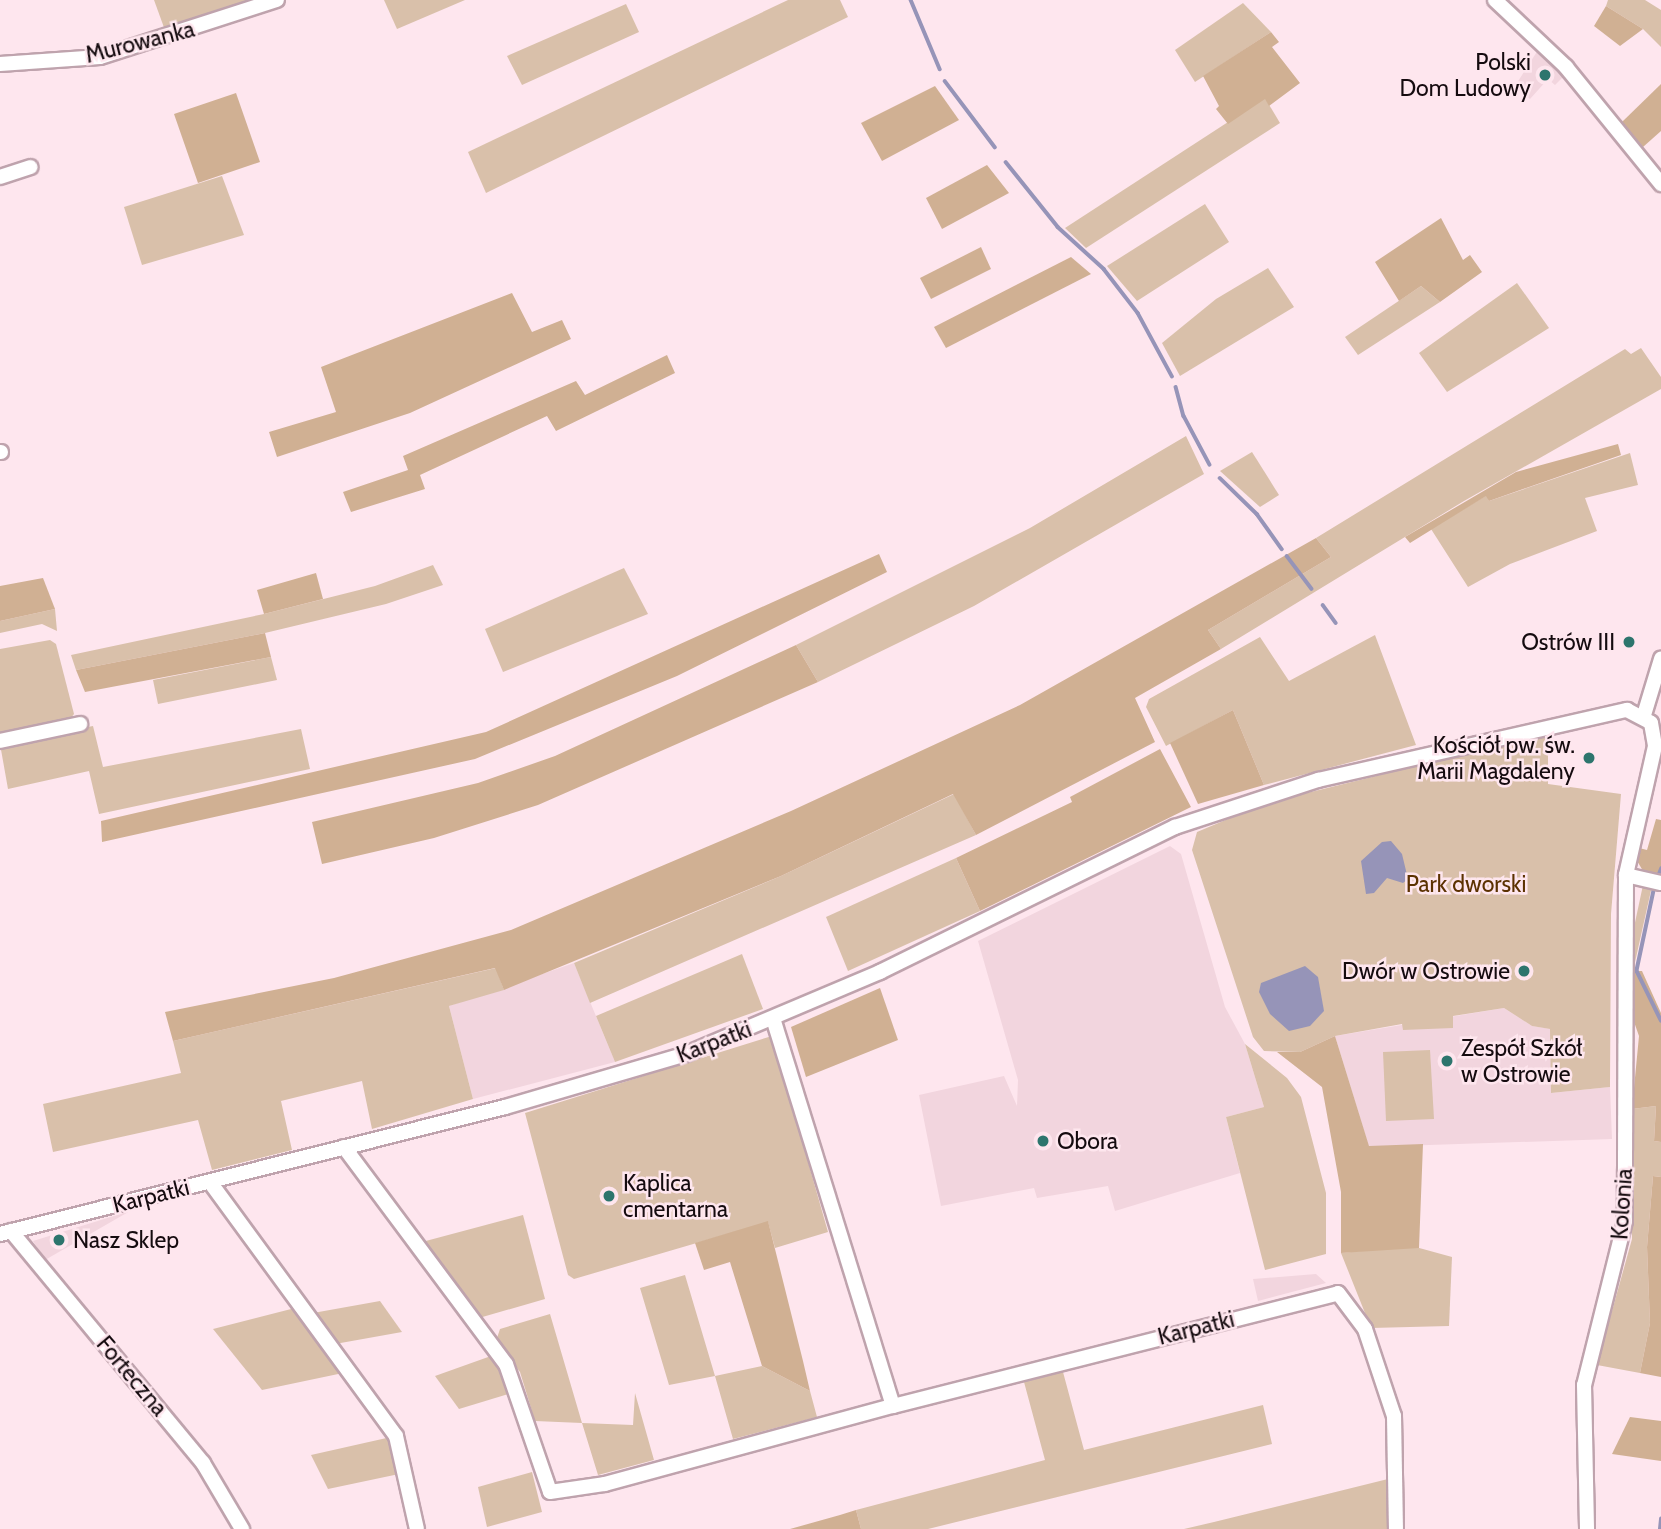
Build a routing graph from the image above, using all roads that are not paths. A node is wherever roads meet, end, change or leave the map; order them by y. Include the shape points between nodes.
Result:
1 (277, 0) edge
2 (1495, 0) edge
3 (0, 64) edge
4 (30, 167) dead end
5 (0, 177) edge
6 (1661, 184) edge
7 (1661, 659) edge
8 (1644, 715) junction
9 (80, 724) dead end
10 (0, 741) edge
11 (1626, 875) junction
12 (1661, 883) edge
13 (773, 1019) junction
14 (344, 1147) junction
15 (210, 1182) junction
16 (5, 1233) edge
17 (893, 1406) junction
18 (242, 1529) edge
19 (417, 1529) edge
20 (1396, 1529) edge
21 (1587, 1529) edge

1 - 3 street, Murowanka via 100,57
2 - 6 street via 1566,67
4 - 5 street
7 - 8 street
8 - 11 street, Kolonia via 1655,732 1655,747
8 - 13 street via 1627,709 1609,711 1262,796 1163,832 965,932
9 - 10 street
11 - 12 street
11 - 21 street, Kolonia via 1625,1221 1584,1384
13 - 14 street, Karpatki via 673,1058
13 - 17 street, Karpatki
14 - 15 street, Karpatki
14 - 17 street, Karpatki via 506,1364 550,1492 605,1484
15 - 16 street, Karpatki
15 - 19 street, Karpatki via 396,1436
16 - 18 street, Forteczna via 203,1463
17 - 20 street, Karpatki via 1338,1293 1365,1329 1394,1416

